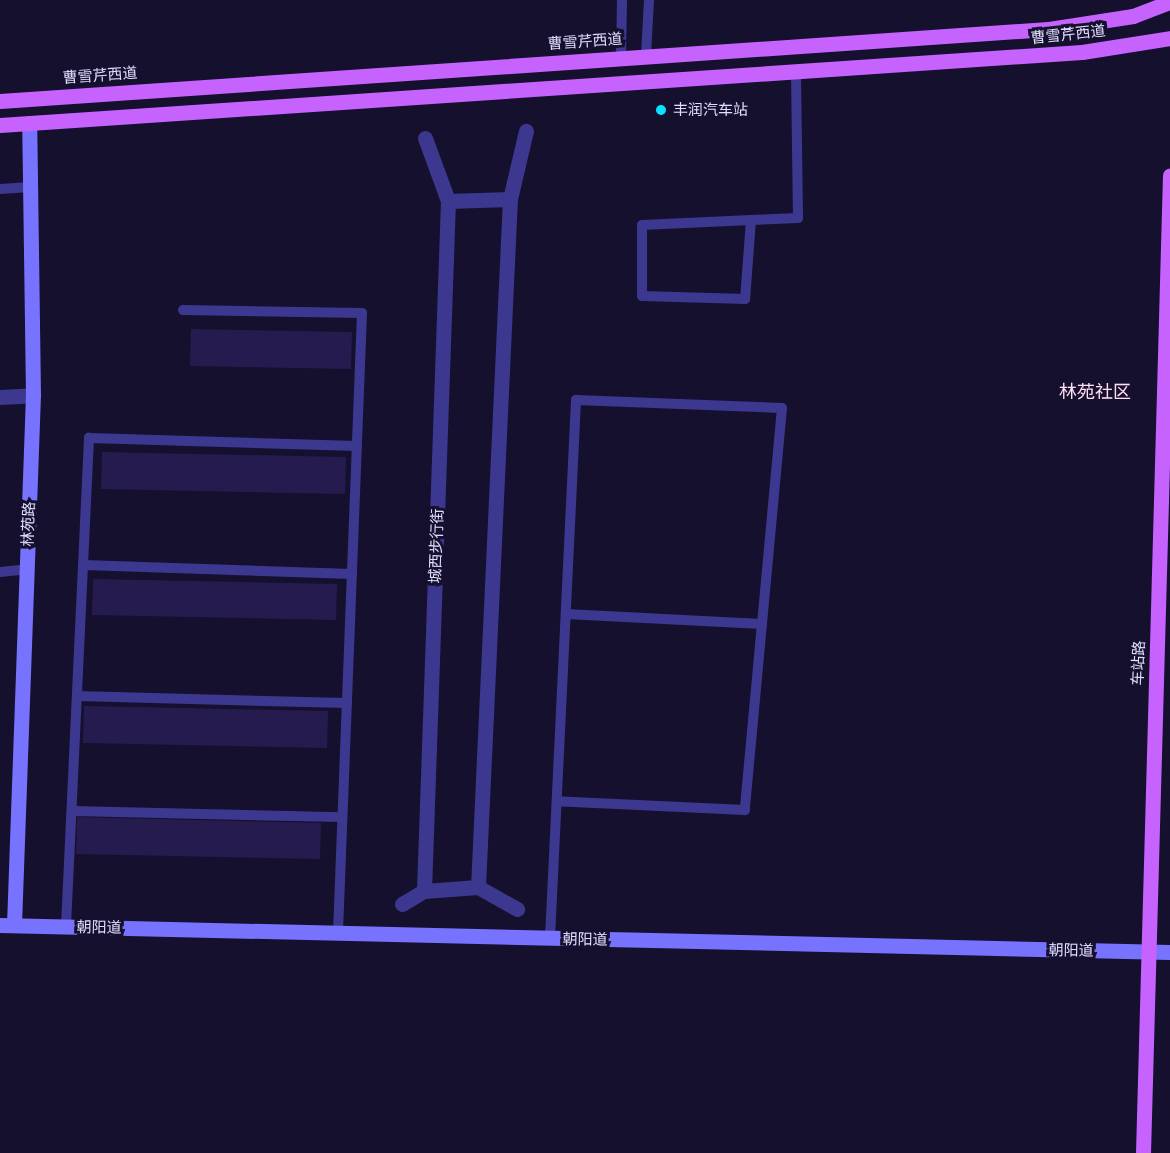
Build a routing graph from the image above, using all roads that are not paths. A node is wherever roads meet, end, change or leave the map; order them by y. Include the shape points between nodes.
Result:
1 (622, 0) edge
2 (649, 0) edge
3 (1170, 2) edge
4 (1170, 39) edge
5 (646, 55) junction
6 (621, 57) junction
7 (796, 72) junction
8 (0, 101) edge
9 (29, 123) junction
10 (0, 125) edge
11 (526, 131) dead end
12 (426, 138) dead end
13 (1170, 175) edge
14 (30, 187) junction
15 (0, 189) edge
16 (510, 199) junction
17 (448, 201) junction
18 (751, 220) junction
19 (183, 310) dead end
20 (33, 394) junction
21 (0, 397) edge
22 (357, 446) junction
23 (83, 565) junction
24 (27, 570) junction
25 (0, 572) edge
26 (352, 574) junction
27 (566, 614) junction
28 (762, 624) junction
29 (77, 696) junction
30 (347, 704) junction
31 (557, 801) junction
32 (72, 811) junction
33 (342, 817) junction
34 (478, 887) junction
35 (424, 891) junction
36 (402, 904) dead end
37 (517, 909) dead end
38 (7, 925) edge
39 (66, 926) junction
40 (338, 933) junction
41 (550, 938) junction
42 (1148, 952) junction
43 (1170, 952) edge
44 (1143, 1153) edge

1 - 6 lane
2 - 5 lane
3 - 5 main road, 曹雪芹西道 via 1133,16 1049,29
4 - 7 main road, 曹雪芹西道 via 1082,52
5 - 6 main road, 曹雪芹西道
6 - 8 main road, 曹雪芹西道
7 - 9 main road, 曹雪芹西道
7 - 18 lane via 798,218
9 - 10 main road, 曹雪芹西道
9 - 14 street, 林苑路
11 - 16 street
12 - 17 street
13 - 42 main road, 车站路
14 - 15 lane
14 - 20 street, 林苑路
16 - 17 street
16 - 34 street
17 - 35 street, 城西步行街
18 - 18 lane via 642,225 642,296 745,299
19 - 22 lane via 362,313
20 - 21 street
20 - 24 street, 林苑路
22 - 23 lane via 89,438
22 - 26 lane
23 - 26 lane
23 - 29 lane
24 - 25 lane
24 - 38 street, 林苑路
26 - 30 lane
27 - 28 lane
27 - 28 lane via 576,400 782,408
27 - 31 lane
28 - 31 lane via 745,810
29 - 30 lane
29 - 32 lane
30 - 33 lane
31 - 41 lane
32 - 33 lane
32 - 39 lane
33 - 40 lane
34 - 35 street
34 - 37 street
35 - 36 street
38 - 39 street, 朝阳道
39 - 40 street, 朝阳道
40 - 41 street, 朝阳道
41 - 42 street, 朝阳道
42 - 43 street, 朝阳道
42 - 44 main road, 车站路

